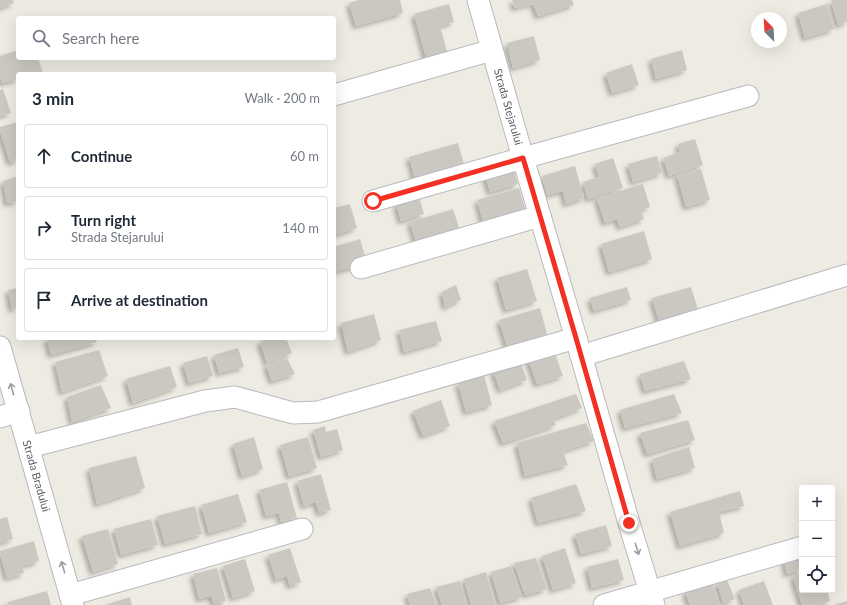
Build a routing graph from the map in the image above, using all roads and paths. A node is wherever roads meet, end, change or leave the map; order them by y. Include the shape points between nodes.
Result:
1 (478, 0) edge
2 (492, 50) junction
3 (336, 94) edge
4 (748, 96) dead end
5 (523, 158) junction
6 (373, 201) dead end
7 (540, 216) junction
8 (361, 268) dead end
9 (847, 275) edge
10 (0, 347) edge
11 (579, 347) junction
12 (9, 414) edge
13 (29, 447) junction
14 (302, 529) dead end
15 (799, 548) edge
16 (652, 598) edge
17 (72, 600) edge
18 (604, 605) edge

1 - 2 street, Strada Stejarului
2 - 3 street
2 - 5 street, Strada Stejarului
4 - 5 street
5 - 6 street
5 - 7 street, Strada Stejarului
7 - 8 street
7 - 11 street, Strada Stejarului
9 - 11 street
12 -> 10 street, Strada Bradului
11 - 13 street via 318,412 293,413 235,397 204,401
11 -> 16 street, Strada Stejarului
12 - 13 street, Strada Bradului
17 -> 13 street, Strada Bradului
14 - 17 street
15 - 16 street
16 - 18 street

